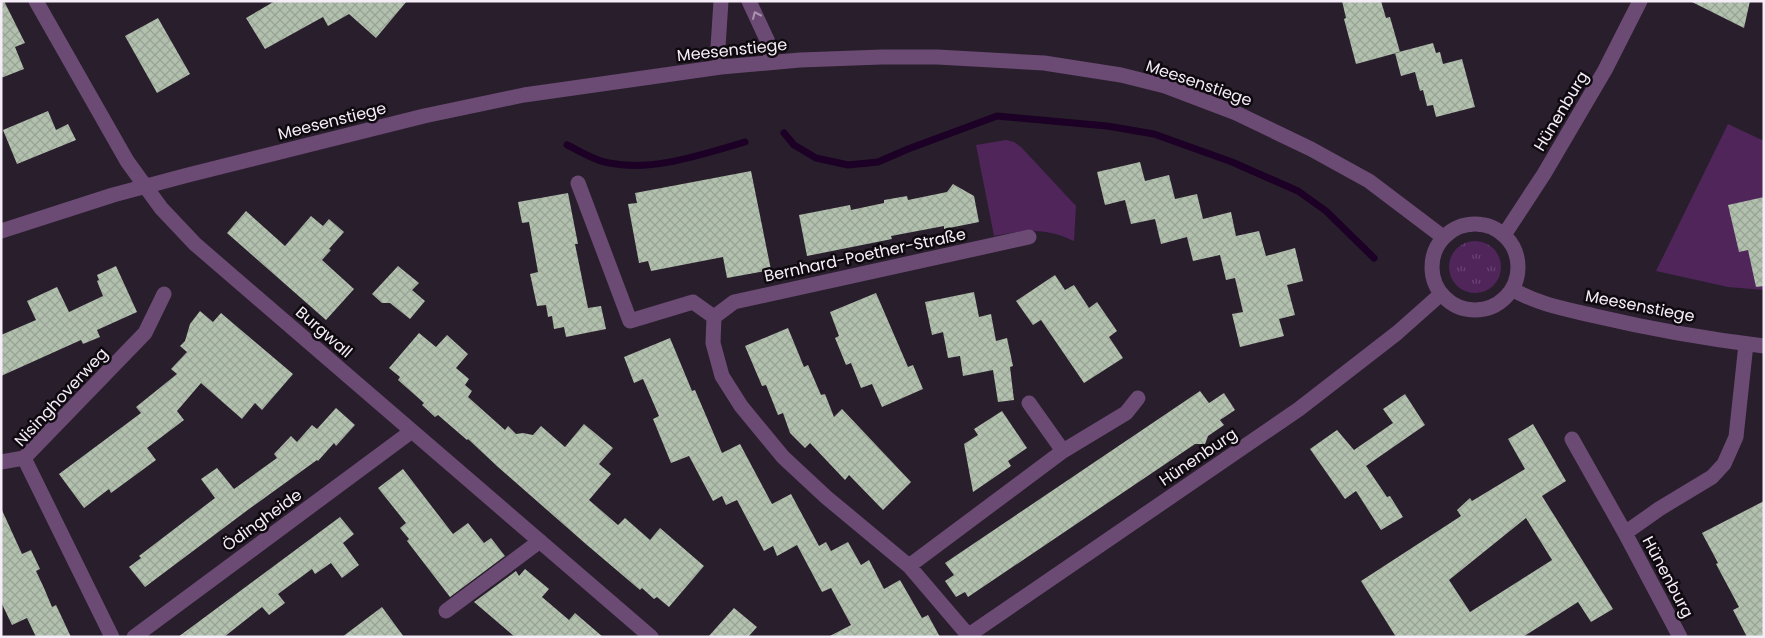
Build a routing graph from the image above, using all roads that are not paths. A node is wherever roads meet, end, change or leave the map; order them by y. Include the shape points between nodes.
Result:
1 (36, 1) edge
2 (721, 1) edge
3 (749, 1) edge
4 (1640, 1) edge
5 (772, 62) junction
6 (721, 67) junction
7 (578, 183) dead end
8 (145, 186) junction
9 (1, 231) edge
10 (1504, 235) junction
11 (1029, 237) dead end
12 (1443, 237) junction
13 (1512, 290) junction
14 (164, 294) dead end
15 (1441, 294) junction
16 (714, 318) junction
17 (1746, 344) junction
18 (1764, 346) edge
19 (1138, 398) dead end
20 (1029, 404) dead end
21 (412, 431) junction
22 (1572, 439) dead end
23 (1063, 451) junction
24 (24, 458) junction
25 (1, 462) edge
26 (1625, 533) junction
27 (540, 542) junction
28 (909, 566) junction
29 (446, 611) dead end
30 (967, 636) edge
31 (112, 637) edge
32 (134, 637) edge
33 (651, 637) edge
34 (1680, 637) edge

1 - 8 street, Burgwall via 118,146
2 - 6 street via 718,47
5 -> 3 street via 768,42
4 - 10 street, Hünenburg via 1605,70
5 - 6 street, Meesenstiege
5 - 12 street, Meesenstiege via 938,57 1044,63 1165,86 1236,113 1311,148 1368,181
6 - 8 street, Meesenstiege via 524,94
7 - 16 street via 630,321 693,302
8 - 9 street, Meesenstiege
8 - 21 street, Burgwall via 195,244
10 - 12 street via 1480,224 1467,224
10 - 13 street via 1517,255 1517,279
11 - 16 street, Bernhard-Poether-Straße via 734,302
12 - 15 street via 1435,250 1432,265 1434,280
13 - 15 street via 1503,300 1478,310 1464,309
13 - 17 street, Meesenstiege via 1525,298 1556,307
14 - 24 street, Nisinghoverweg via 145,333
15 - 30 street, Hünenburg via 1397,333 1299,409
16 - 28 street via 713,343 722,376 741,406 784,457
17 - 18 street, Meesenstiege
17 - 26 street, Hünenburg via 1736,437 1724,464 1712,477
19 - 23 street via 1126,413
20 - 23 street
21 - 27 street, Burgwall
21 - 32 street, Ödingheide
22 - 26 street, Hünenburg
23 - 28 street
24 - 25 street
24 - 31 street, Nisinghoverweg
26 - 34 street, Hünenburg
27 - 29 street
27 - 33 street, Burgwall
28 - 30 street

